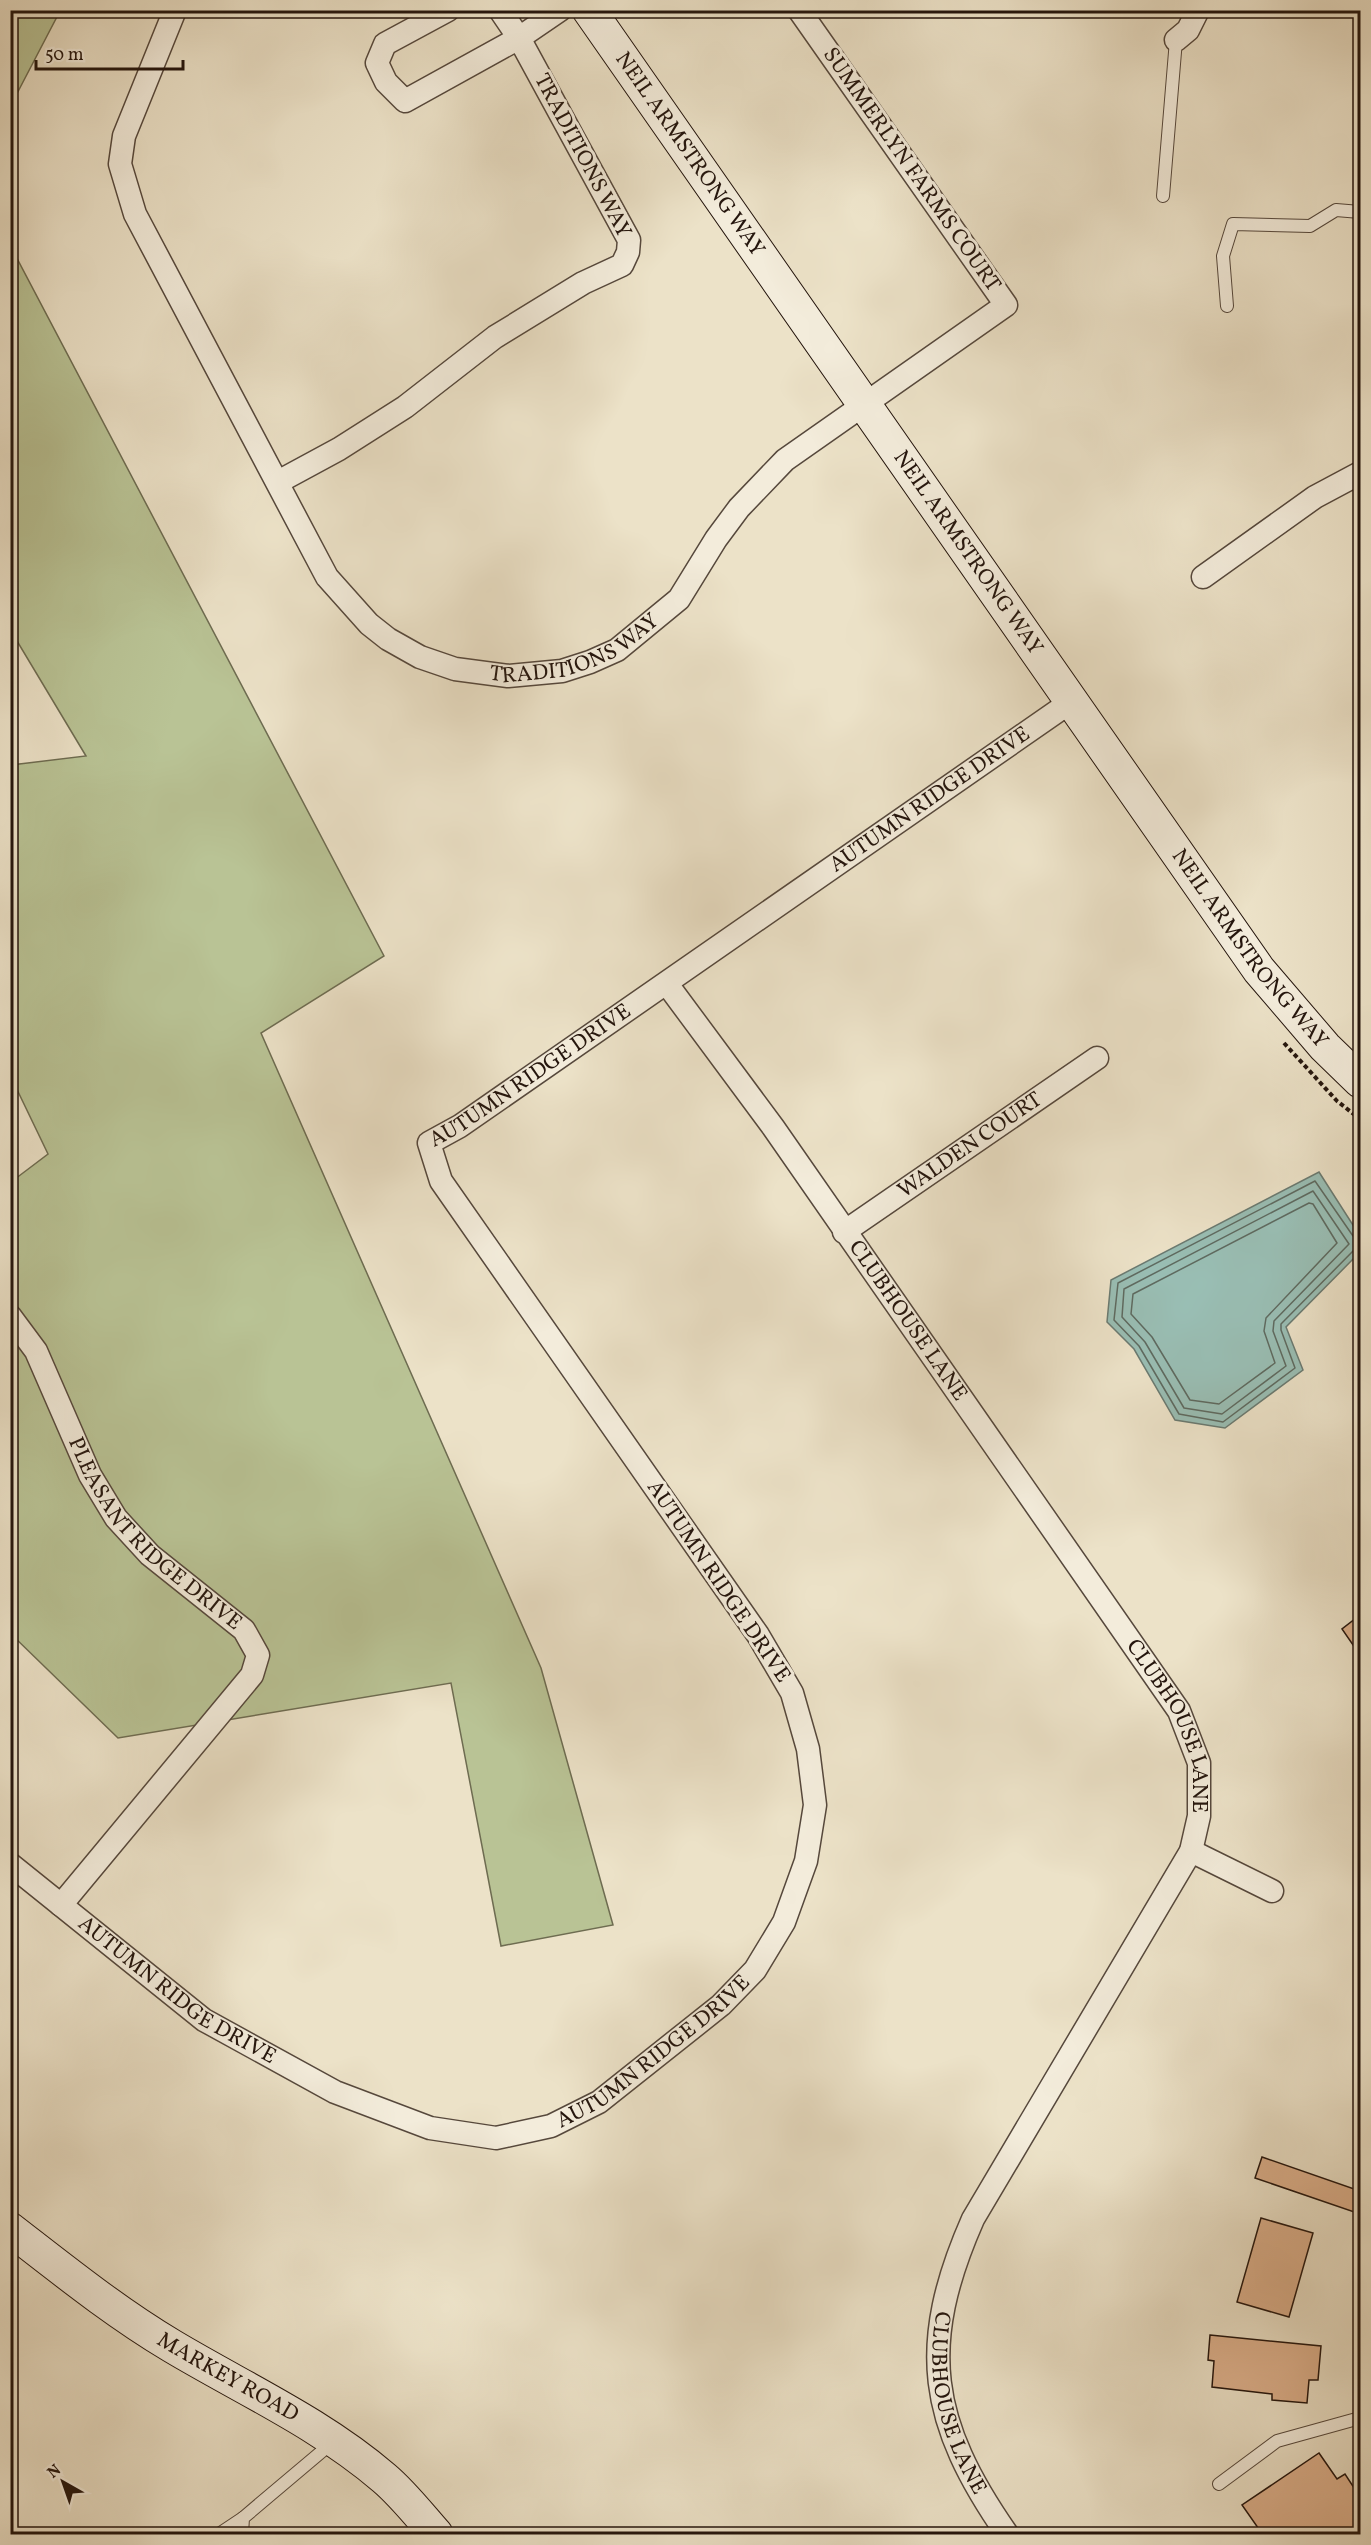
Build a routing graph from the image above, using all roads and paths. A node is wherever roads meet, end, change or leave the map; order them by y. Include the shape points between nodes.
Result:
1 (175, 10) edge
2 (448, 10) edge
3 (500, 10) edge
4 (560, 10) edge
5 (590, 10) edge
6 (799, 10) edge
7 (1198, 10) edge
8 (519, 38) junction
9 (1176, 40) joint
10 (1163, 196) dead end
11 (1360, 212) edge
12 (1227, 306) dead end
13 (863, 403) junction
14 (1360, 473) edge
15 (278, 482) junction
16 (1203, 577) dead end
17 (1072, 701) junction
18 (667, 984) junction
19 (1097, 1058) dead end
20 (1360, 1081) edge
21 (844, 1233) junction
22 (10, 1316) edge
23 (1191, 1851) junction
24 (10, 1864) edge
25 (1272, 1891) dead end
26 (61, 1905) junction
27 (10, 2229) edge
28 (1360, 2418) edge
29 (334, 2441) junction
30 (1219, 2484) dead end
31 (243, 2518) junction
32 (219, 2535) edge
33 (242, 2535) edge
34 (436, 2535) edge
35 (1006, 2535) edge

1 - 15 street, TRADITIONS WAY via 124,136 120,164 135,214
2 - 8 street via 385,44 377,63 386,82 405,101
3 - 8 street, TRADITIONS WAY
4 - 8 street
5 - 13 main road, NEIL ARMSTRONG WAY
6 - 13 street, SUMMERLYN FARMS COURT via 1006,304
7 - 9 street via 1188,30
8 - 15 street, TRADITIONS WAY via 630,240 622,265 583,283 495,337 405,407
9 - 10 lane
11 - 12 lane via 1336,210 1310,226 1233,224 1223,256
13 - 15 street, TRADITIONS WAY via 785,460 759,485 716,539 672,606 617,650 562,671 508,676 455,669 420,657 388,639 369,624 327,577
13 - 17 main road, NEIL ARMSTRONG WAY
14 - 16 street via 1315,497
17 - 18 street, AUTUMN RIDGE DRIVE
17 - 20 main road, NEIL ARMSTRONG WAY via 1259,970 1325,1047
18 - 21 street, CLUBHOUSE LANE
18 - 26 street, AUTUMN RIDGE DRIVE via 460,1126 429,1143 441,1181 758,1635 792,1693 808,1749 815,1805 806,1860 795,1892 784,1922 756,1970 721,2005 598,2102 551,2126 496,2138 430,2128 335,2092 204,2020
19 - 21 street, WALDEN COURT
21 - 23 street, CLUBHOUSE LANE via 1179,1711 1199,1763 1199,1816
22 - 26 street, PLEASANT RIDGE DRIVE via 36,1351 90,1475 116,1518 150,1555 244,1630 258,1654 252,1675
23 - 25 street
23 - 35 street, CLUBHOUSE LANE via 973,2219 944,2297 938,2340 945,2414 965,2469
24 - 26 street, AUTUMN RIDGE DRIVE
27 - 29 main road, MARKEY ROAD via 153,2334 286,2409
28 - 30 lane via 1277,2441
29 - 31 lane
29 - 34 main road, MARKEY ROAD via 386,2479
31 - 32 lane
31 - 33 lane

